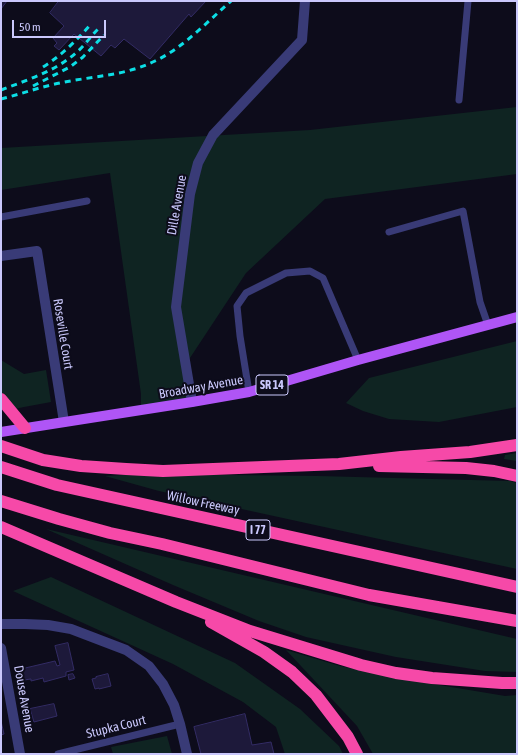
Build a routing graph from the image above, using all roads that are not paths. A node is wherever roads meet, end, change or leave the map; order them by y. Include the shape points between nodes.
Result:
1 (305, 1) edge
2 (468, 1) edge
3 (459, 100) dead end
4 (87, 201) dead end
5 (1, 217) edge
6 (389, 232) dead end
7 (1, 256) edge
8 (517, 317) edge
9 (488, 325) junction
10 (358, 360) junction
11 (248, 392) junction
12 (1, 399) edge
13 (192, 402) junction
14 (64, 422) junction
15 (23, 429) junction
16 (1, 432) edge
17 (517, 445) edge
18 (1, 446) edge
19 (339, 464) junction
20 (1, 467) edge
21 (517, 476) edge
22 (1, 502) edge
23 (1, 526) edge
24 (517, 587) edge
25 (176, 602) junction
26 (517, 621) edge
27 (1, 624) edge
28 (1, 648) edge
29 (517, 683) edge
30 (180, 724) junction
31 (20, 754) edge
32 (58, 754) edge
33 (187, 754) edge
34 (357, 754) edge

1 - 13 street, Dille Avenue via 302,40 213,135 198,163 190,194 176,307
2 - 3 lane
4 - 5 lane
6 - 9 lane via 463,211 480,302
7 - 14 street, Roseville Court via 37,251
8 - 9 main road, Broadway Avenue / SR 14
9 - 10 main road, Broadway Avenue / SR 14
10 - 11 main road, Broadway Avenue / SR 14
10 - 11 lane via 323,278 310,271 286,273 246,293 236,306
11 - 13 main road, Broadway Avenue / SR 14
12 - 15 highway
13 - 14 main road, Broadway Avenue / SR 14
14 - 15 main road, Broadway Avenue / SR 14
15 - 16 main road, Broadway Avenue / SR 14
17 - 19 highway
18 - 19 highway via 43,460 81,466 163,471
19 - 21 highway via 466,468
20 - 24 highway, Willow Freeway / I 77 via 57,485
22 - 26 highway via 110,533 369,595
23 - 25 highway
25 - 29 highway via 250,631 361,665 432,678
25 - 34 highway via 264,652 292,672 316,695 348,737
27 - 30 street via 48,625 71,629 126,650 149,666 163,684
28 - 31 street, Douse Avenue
30 - 32 lane, Stupka Court
30 - 33 street

